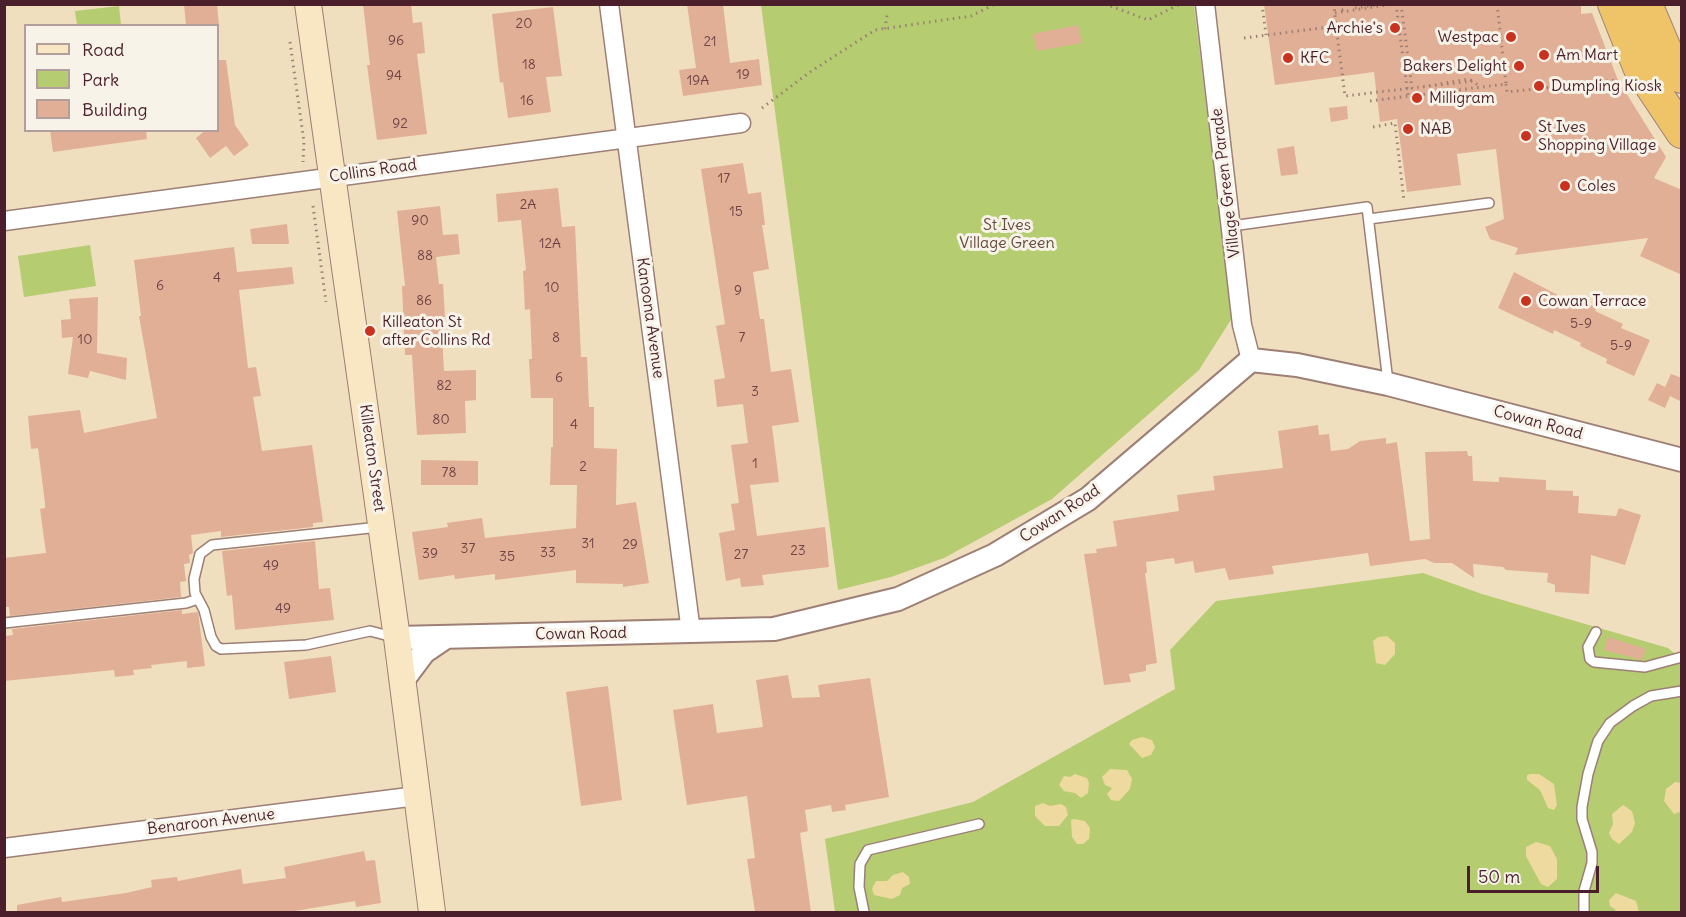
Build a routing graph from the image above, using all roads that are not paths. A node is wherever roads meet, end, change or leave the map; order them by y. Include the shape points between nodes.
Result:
1 (308, 4) edge
2 (609, 4) edge
3 (1205, 4) edge
4 (1614, 4) edge
5 (1646, 4) edge
6 (1682, 78) edge
7 (741, 123) dead end
8 (1682, 132) edge
9 (627, 139) junction
10 (330, 177) junction
11 (1489, 203) dead end
12 (1369, 219) junction
13 (4, 221) edge
14 (1232, 226) junction
15 (1251, 360) junction
16 (1388, 384) junction
17 (1682, 460) edge
18 (381, 527) junction
19 (198, 599) junction
20 (4, 623) edge
21 (691, 632) junction
22 (1596, 632) dead end
23 (446, 637) junction
24 (397, 638) junction
25 (1682, 657) edge
26 (403, 680) junction
27 (1679, 691) edge
28 (417, 796) junction
29 (980, 824) dead end
30 (4, 848) edge
31 (432, 912) edge
32 (864, 912) edge
33 (1584, 912) edge

1 - 10 main road, Killeaton Street
2 - 9 street, Kanoona Avenue
3 - 14 street, Village Green Parade
4 - 8 highway via 1640,69
5 - 6 highway
7 - 9 street, Collins Road
9 - 10 street, Collins Road
9 - 21 street, Kanoona Avenue
10 - 13 street, Collins Road
10 - 18 main road, Killeaton Street
11 - 12 lane
12 - 14 lane via 1367,207
12 - 16 lane
14 - 15 street, Village Green Parade via 1242,325
15 - 16 street, Cowan Road via 1297,364
15 - 21 street, Cowan Road via 1088,499 995,555 898,599 871,606 774,628
16 - 17 street, Cowan Road
18 - 19 lane via 212,545 200,554 196,567
18 - 24 main road, Killeaton Street
19 - 20 lane
19 - 24 lane via 216,646 225,650 306,645 370,631
21 - 23 street, Cowan Road
22 - 25 lane via 1588,647 1594,662 1645,667
23 - 24 street, Cowan Road
23 - 26 street via 424,652
24 - 26 main road, Killeaton Street
26 - 28 main road, Killeaton Street
27 - 33 lane via 1651,696 1633,706 1610,723 1598,741 1582,807 1592,852
28 - 30 street, Benaroon Avenue
28 - 31 main road, Killeaton Street
29 - 32 lane via 868,850 860,864

